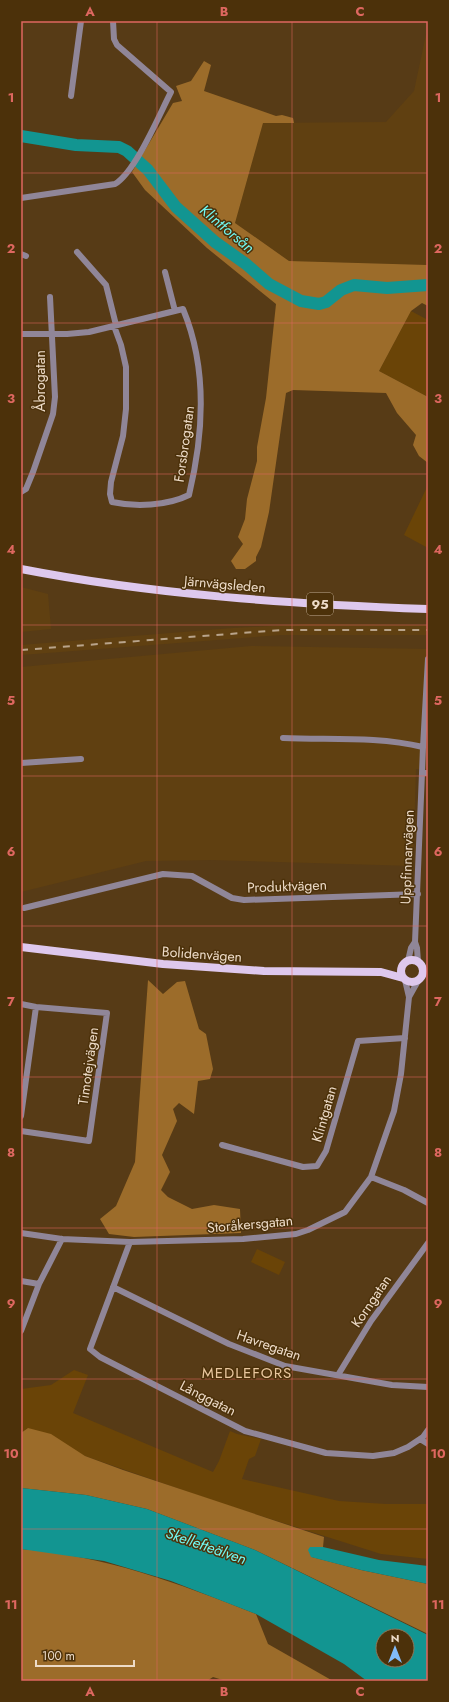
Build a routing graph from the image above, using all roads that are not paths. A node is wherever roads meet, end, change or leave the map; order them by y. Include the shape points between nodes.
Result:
1 (81, 21) edge
2 (112, 21) edge
3 (71, 96) dead end
4 (21, 198) edge
5 (77, 252) dead end
6 (165, 272) dead end
7 (50, 297) dead end
8 (175, 311) junction
9 (115, 326) junction
10 (21, 334) edge
11 (52, 334) junction
12 (21, 492) edge
13 (21, 569) edge
14 (428, 609) edge
15 (428, 659) edge
16 (283, 738) dead end
17 (423, 747) junction
18 (81, 759) dead end
19 (21, 763) edge
20 (425, 773) edge
21 (418, 894) junction
22 (24, 908) dead end
23 (415, 942) junction
24 (21, 947) edge
25 (405, 963) junction
26 (419, 963) junction
27 (428, 967) edge
28 (381, 972) junction
29 (422, 978) edge
30 (404, 979) junction
31 (409, 997) junction
32 (21, 1004) edge
33 (36, 1007) junction
34 (405, 1038) junction
35 (21, 1116) edge
36 (21, 1131) edge
37 (222, 1145) dead end
38 (371, 1178) junction
39 (428, 1203) edge
40 (21, 1233) edge
41 (62, 1240) junction
42 (130, 1242) junction
43 (428, 1243) edge
44 (21, 1280) edge
45 (38, 1284) junction
46 (113, 1287) junction
47 (21, 1331) edge
48 (338, 1375) junction
49 (428, 1387) edge
50 (428, 1430) edge
51 (420, 1439) junction
52 (428, 1444) edge

1 - 3 street
2 - 4 street via 117,46 171,92 148,139 121,180 115,184
5 - 9 street via 106,285
6 - 8 street
7 - 11 street, Åbrogatan
8 - 9 street
8 - 9 street, Forsbrogatan via 183,309 197,356 202,386 202,415 192,482 189,495 182,499 127,505 112,502 110,494 123,436 126,409 126,367
9 - 11 street via 89,332
10 - 11 street
11 - 12 street, Åbrogatan via 55,397 53,414 33,472 26,489
13 - 14 main road, Järnvägsleden / 95 via 180,593 298,603
15 - 17 street, Uppfinnarvägen
16 - 17 street via 366,739 397,741
17 - 20 street, Uppfinnarvägen
18 - 19 street
20 - 21 street, Uppfinnarvägen
21 - 22 street, Produktvägen via 244,900 232,898 192,876 163,874
21 - 23 street, Uppfinnarvägen
23 - 25 street, Uppfinnarvägen
23 - 26 street, Uppfinnarvägen
24 - 28 main road, Bolidenvägen via 163,964 264,972
25 - 26 main road, Bolidenvägen via 413,960
25 - 28 main road, Bolidenvägen
25 - 30 main road via 400,973
26 - 27 main road, Bolidenvägen
26 - 29 main road via 423,971
28 - 30 main road, Bolidenvägen
29 - 30 main road, Bolidenvägen via 410,982
29 - 31 street, Storåkersgatan
30 - 31 street, Storåkersgatan
31 - 34 street, Storåkersgatan
32 - 33 street, Timotejvägen
33 - 35 street
33 - 36 street, Timotejvägen via 107,1013 89,1141
34 - 37 street, Klintgatan via 358,1041 326,1152 317,1166 303,1167
34 - 38 street, Storåkersgatan via 402,1074 394,1111
38 - 39 street via 404,1190
38 - 42 street, Storåkersgatan via 345,1212 296,1234 243,1240
40 - 41 street, Storåkersgatan
41 - 42 street, Storåkersgatan
41 - 45 street
42 - 46 street, Långgatan
43 - 48 street, Korngatan via 371,1321
44 - 45 street
45 - 47 street
46 - 48 street, Havregatan via 261,1357 285,1366
46 - 51 street, Långgatan via 90,1349 121,1369 245,1431 344,1456 394,1453
48 - 49 street, Havregatan
50 - 51 street, Långgatan
51 - 52 street

